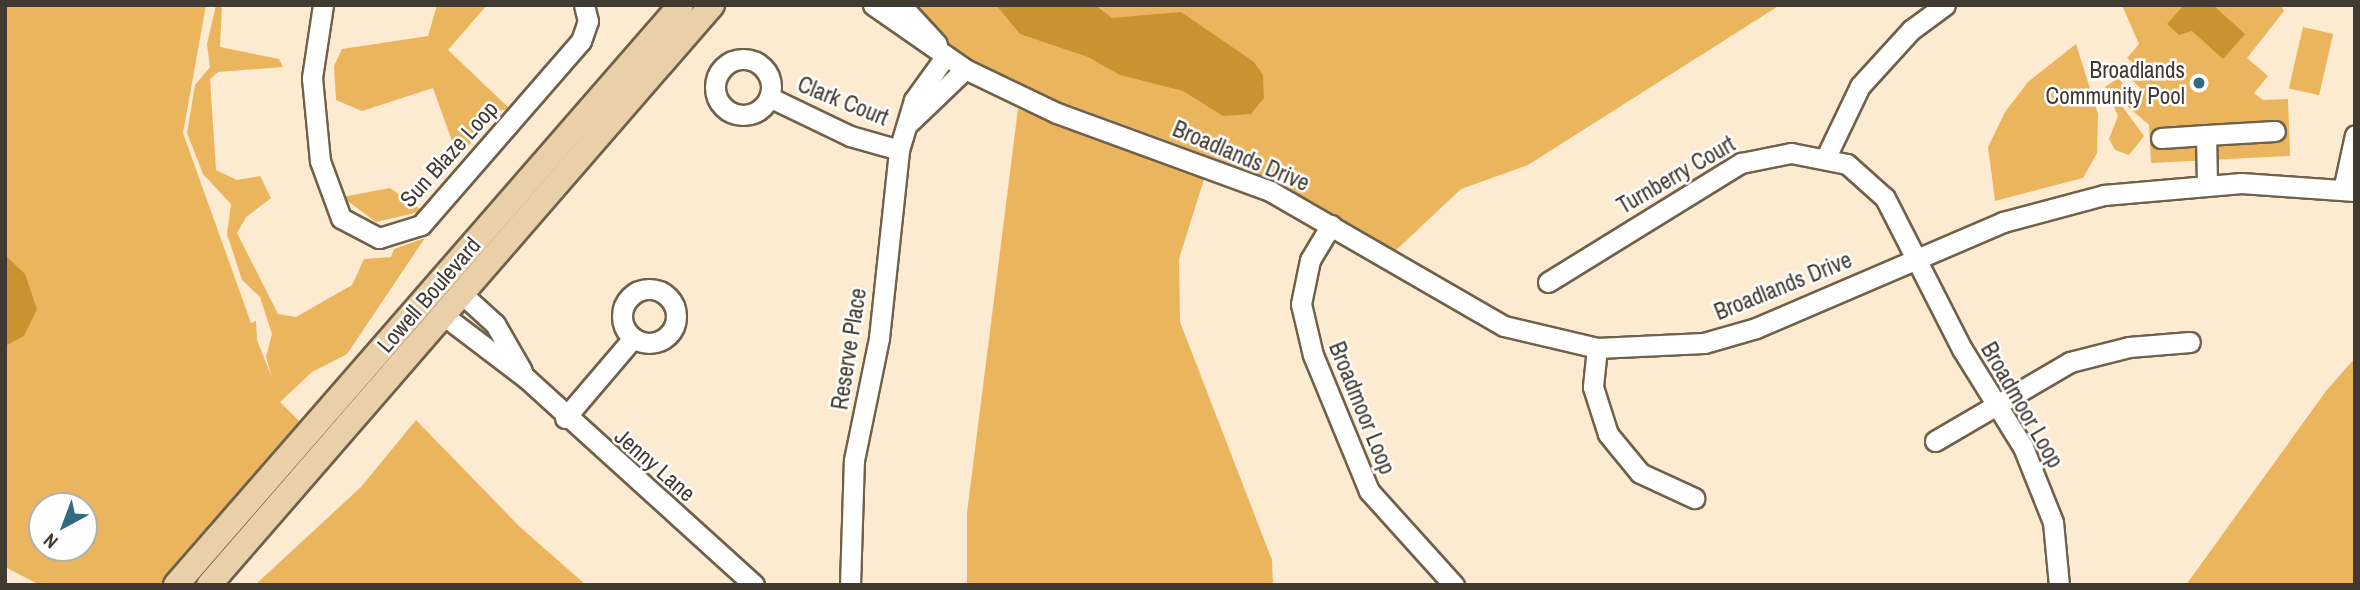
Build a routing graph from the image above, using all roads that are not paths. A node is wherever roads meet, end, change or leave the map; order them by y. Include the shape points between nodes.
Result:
1 (323, 5) edge
2 (584, 5) edge
3 (681, 5) edge
4 (712, 5) edge
5 (873, 5) edge
6 (901, 5) edge
7 (1945, 5) edge
8 (945, 57) junction
9 (965, 69) junction
10 (769, 97) dead end
11 (910, 122) junction
12 (2274, 131) dead end
13 (2206, 135) junction
14 (2355, 135) edge
15 (2161, 138) dead end
16 (899, 149) junction
17 (1826, 158) junction
18 (2207, 184) junction
19 (2349, 191) edge
20 (1332, 226) junction
21 (1916, 258) junction
22 (1548, 282) dead end
23 (462, 294) junction
24 (443, 315) junction
25 (633, 338) dead end
26 (2190, 342) dead end
27 (1597, 348) junction
28 (526, 379) junction
29 (1996, 402) junction
30 (565, 418) junction
31 (1934, 441) dead end
32 (1694, 498) dead end
33 (176, 585) edge
34 (209, 585) edge
35 (754, 585) edge
36 (850, 585) edge
37 (1454, 585) edge
38 (2059, 585) edge

1 - 2 street, Sun Blaze Loop via 312,106 320,161 341,218 379,238 421,225 581,41 589,21
3 - 33 main road, Lowell Boulevard
4 - 23 main road, Lowell Boulevard
5 - 8 street, Broadlands Drive
6 - 8 street, Broadlands Drive
7 - 17 street via 1912,30 1860,86
8 - 9 street, Broadlands Drive
8 - 11 street, Reserve Place via 914,100
9 - 11 street, Reserve Place
9 - 20 street, Broadlands Drive via 1057,113 1169,150 1270,191
10 - 16 street, Clark Court via 850,136
11 - 16 street, Reserve Place
12 - 13 street
13 - 15 street
13 - 18 street
14 - 19 street
16 - 36 street, Reserve Place via 879,338 854,460
17 - 21 street, Turnberry Court via 1869,180
17 - 22 street, Turnberry Court via 1779,153 1741,163
18 - 19 street, Broadlands Drive
18 - 21 street, Broadlands Drive via 2061,205
20 - 27 street, Broadlands Drive via 1504,326
20 - 37 street, Broadmoor Loop via 1305,278 1301,304 1310,345 1369,491
21 - 27 street, Broadlands Drive via 1756,328 1704,343
21 - 29 street, Broadmoor Loop
23 - 24 main road, Lowell Boulevard
23 - 28 street, Jenny Lane via 495,324
24 - 28 street, Jenny Lane
24 - 34 main road, Lowell Boulevard
25 - 30 street
26 - 29 street via 2129,347 2070,362
27 - 32 street via 1595,399 1613,442 1640,473
28 - 30 street, Jenny Lane
29 - 31 street
29 - 38 street, Broadmoor Loop via 2046,498
30 - 35 street, Jenny Lane

